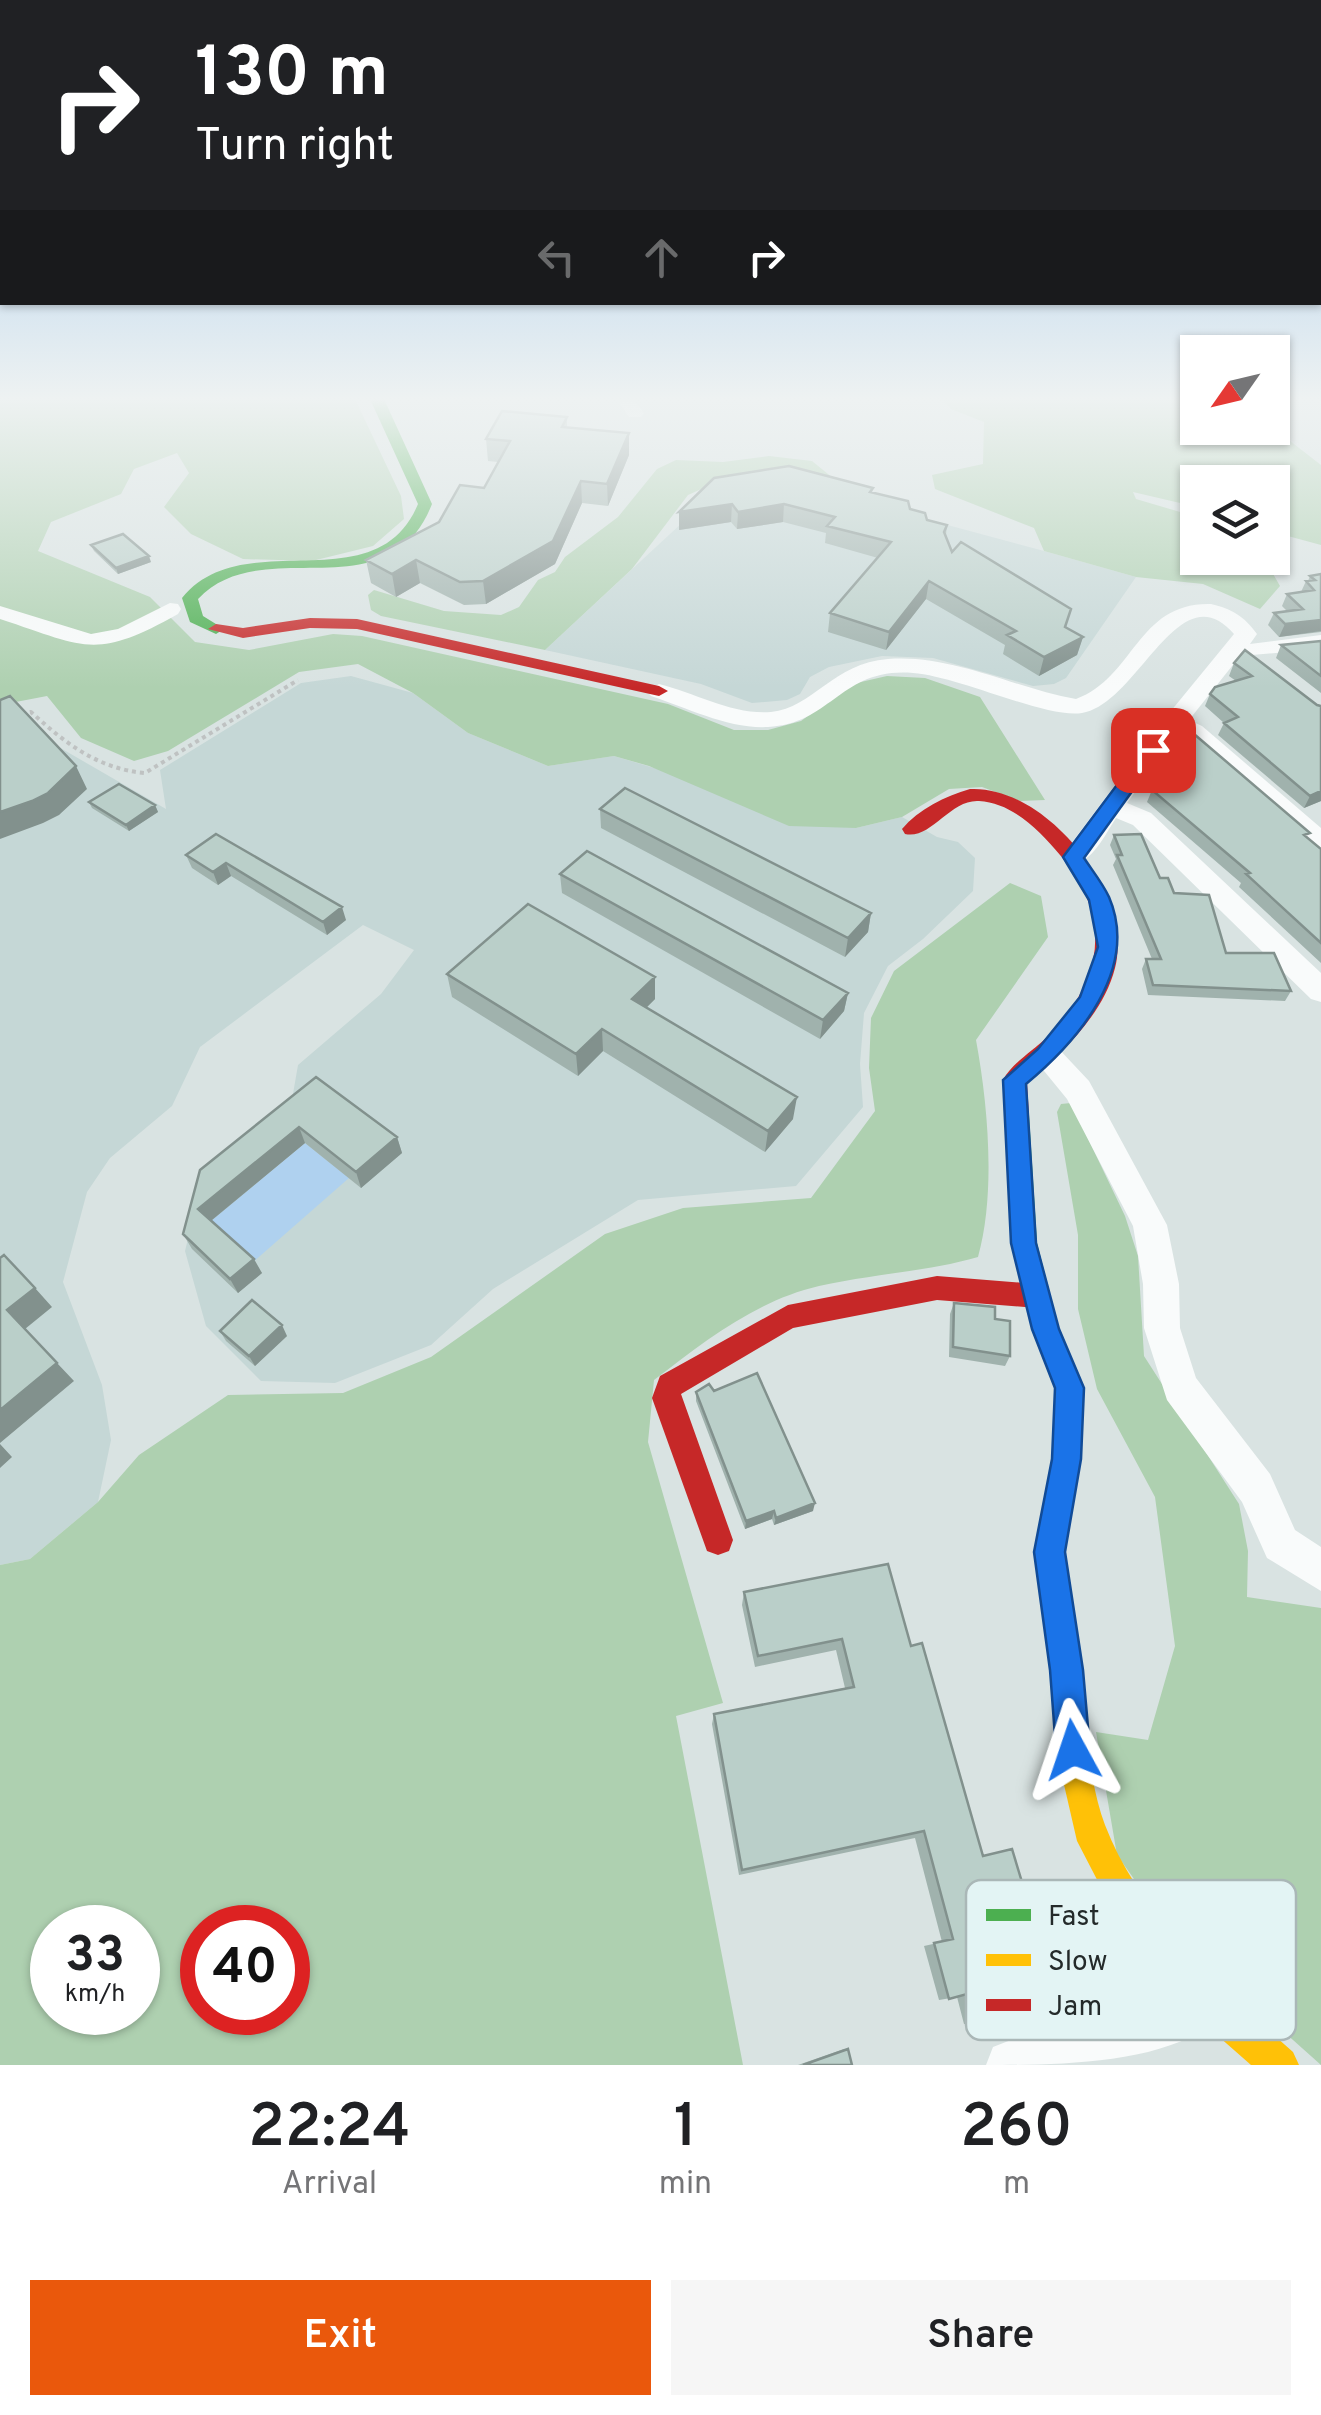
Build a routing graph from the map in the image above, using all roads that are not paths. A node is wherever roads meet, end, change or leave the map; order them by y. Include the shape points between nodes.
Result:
1 (421, 495) edge
2 (170, 609) dead end
3 (0, 612) edge
4 (1321, 642) edge
5 (1240, 649) junction
6 (1276, 674) edge
7 (659, 690) joint
8 (1174, 722) junction
9 (1111, 806) junction
10 (912, 829) dead end
11 (1321, 842) edge
12 (1074, 857) junction
13 (1321, 991) edge
14 (1046, 1055) junction
15 (1038, 1296) junction
16 (718, 1540) dead end
17 (1321, 1571) edge
18 (1116, 1880) edge
19 (1133, 2040) edge
20 (1251, 2040) edge
21 (1010, 2065) edge
22 (1280, 2065) edge

1 - 7 street via 423,518 396,544 347,562 255,566 211,577 190,598 196,618 226,634 357,624
2 - 3 street via 124,635 90,640
4 - 5 street
5 - 6 street
5 - 7 street via 1246,634 1237,620 1219,612 1183,612 1168,620 1100,699 1078,706 923,665 856,670 810,706 765,720
5 - 8 street
8 - 9 street
8 - 11 street via 1194,731
9 - 12 street
9 - 13 street via 1142,819
10 - 12 street via 954,800 982,794 1011,803
12 - 14 street via 1100,899 1108,947 1090,1001
14 - 15 street via 1014,1080 1024,1243
14 - 17 street via 1078,1090 1150,1225 1162,1328 1180,1387 1256,1488 1281,1544
15 - 16 street via 936,1288 788,1316 670,1385 666,1398
15 - 18 street via 1070,1388 1066,1459 1049,1552 1073,1750 1089,1830
19 - 21 street
20 - 22 street

